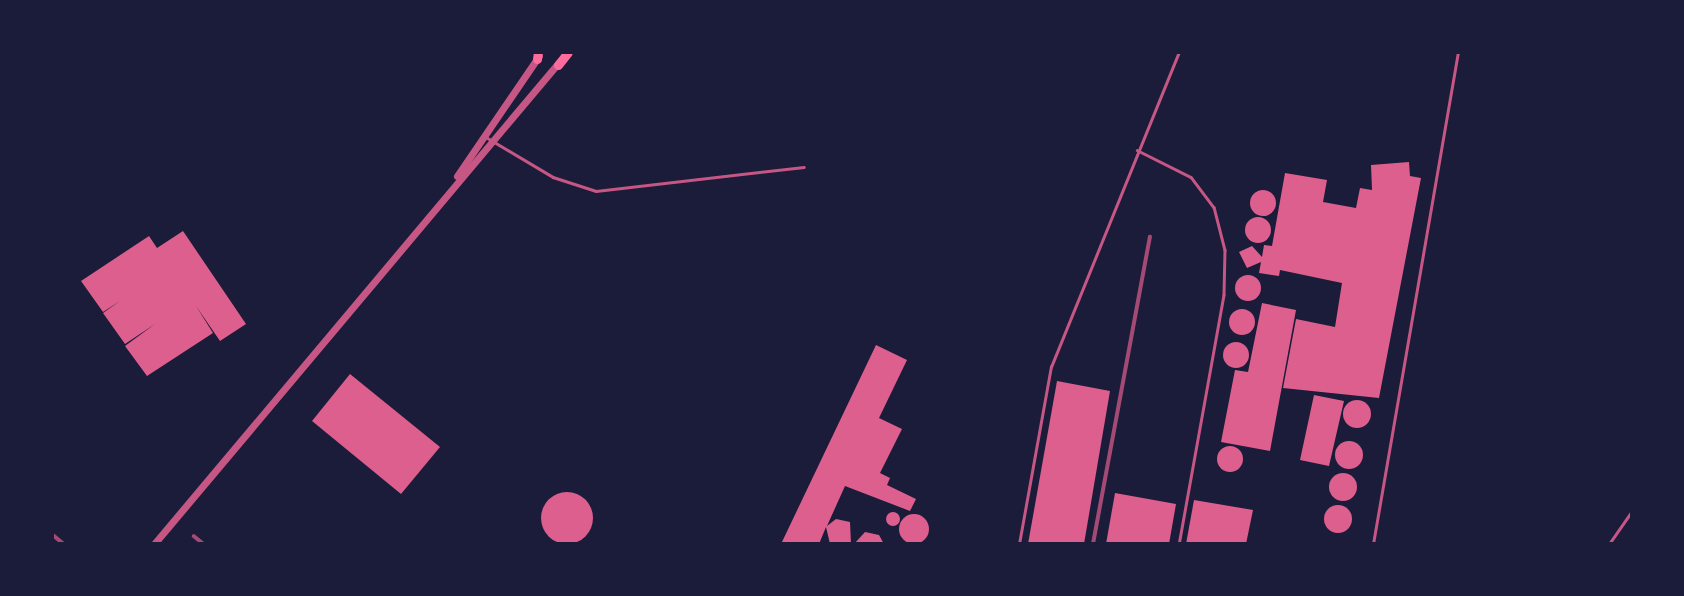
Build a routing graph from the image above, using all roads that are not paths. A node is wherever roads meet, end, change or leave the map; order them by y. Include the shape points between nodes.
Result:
1 (566, 52) edge
2 (1179, 52) edge
3 (1458, 52) edge
4 (539, 55) edge
5 (558, 65) joint
6 (483, 136) junction
7 (495, 143) junction
8 (1137, 150) junction
9 (804, 167) dead end
10 (455, 180) junction
11 (1632, 511) edge
12 (154, 544) edge
13 (1019, 544) edge
14 (1179, 544) edge
15 (1373, 544) edge
16 (1609, 544) edge

1 - 5 main road
2 - 8 lane
3 - 15 lane
4 - 6 street
5 - 7 street
6 - 7 lane
6 - 10 street
7 - 9 lane via 553,177 596,191
7 - 10 street
8 - 13 lane via 1051,367
8 - 14 lane via 1191,177 1214,207 1225,250 1224,295
10 - 12 street
11 - 16 lane

